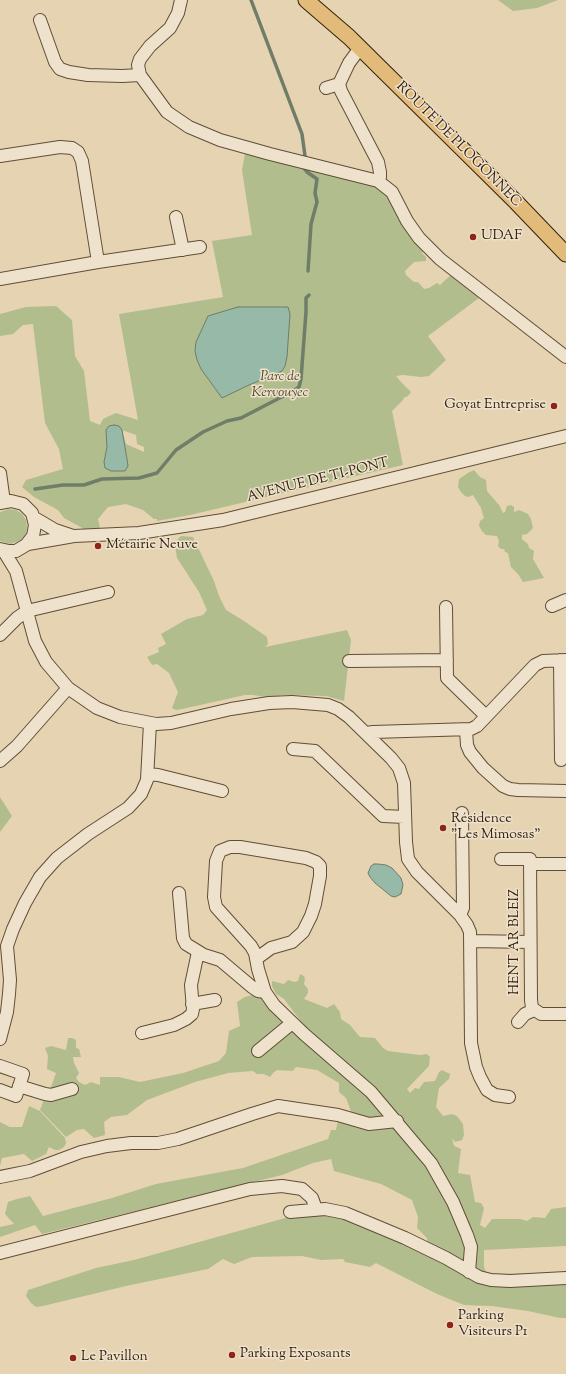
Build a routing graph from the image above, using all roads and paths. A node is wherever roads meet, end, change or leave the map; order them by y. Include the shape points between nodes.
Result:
1 (306, 0) edge
2 (319, 0) edge
3 (180, 2) edge
4 (40, 20) dead end
5 (349, 37) junction
6 (360, 48) junction
7 (140, 75) junction
8 (339, 84) junction
9 (326, 88) dead end
10 (0, 156) edge
11 (378, 181) junction
12 (176, 217) dead end
13 (200, 247) dead end
14 (183, 250) junction
15 (566, 254) edge
16 (98, 262) junction
17 (0, 279) edge
18 (566, 357) edge
19 (566, 436) edge
20 (0, 473) edge
21 (2, 503) edge
22 (33, 517) junction
23 (74, 536) junction
24 (25, 546) junction
25 (2, 549) edge
26 (16, 571) junction
27 (108, 592) dead end
28 (566, 600) edge
29 (552, 606) dead end
30 (446, 607) dead end
31 (27, 611) junction
32 (0, 635) edge
33 (447, 660) junction
34 (563, 660) edge
35 (349, 661) dead end
36 (68, 688) junction
37 (486, 716) junction
38 (150, 723) junction
39 (466, 730) junction
40 (366, 733) junction
41 (293, 749) dead end
42 (561, 760) dead end
43 (0, 761) edge
44 (148, 774) junction
45 (222, 791) dead end
46 (566, 791) edge
47 (462, 813) dead end
48 (405, 817) junction
49 (501, 859) dead end
50 (530, 864) junction
51 (566, 864) edge
52 (179, 893) dead end
53 (460, 915) junction
54 (471, 942) junction
55 (530, 942) junction
56 (198, 952) junction
57 (256, 959) junction
58 (265, 992) junction
59 (215, 1000) dead end
60 (192, 1004) junction
61 (534, 1010) junction
62 (566, 1014) edge
63 (518, 1022) dead end
64 (292, 1023) junction
65 (142, 1033) dead end
66 (0, 1038) edge
67 (258, 1051) dead end
68 (0, 1066) edge
69 (19, 1086) junction
70 (72, 1089) dead end
71 (0, 1090) edge
72 (509, 1097) dead end
73 (397, 1121) junction
74 (0, 1177) edge
75 (316, 1209) junction
76 (290, 1212) dead end
77 (0, 1253) edge
78 (469, 1272) junction
79 (566, 1278) edge

1 - 5 main road, ROUTE DE PLOGONNEC
2 - 5 main road, ROUTE DE PLOGONNEC
3 - 7 street via 178,13 170,28 140,59
4 - 7 street via 60,69 88,75
5 - 6 main road, ROUTE DE PLOGONNEC
6 - 8 street
6 - 15 main road, ROUTE DE PLOGONNEC
7 - 11 street via 167,112 189,127 234,144
8 - 9 street
8 - 11 street via 378,162
10 - 16 street via 60,146 78,152 82,161
11 - 18 street via 392,192 412,229 432,252
12 - 14 street
13 - 14 street
14 - 16 street
16 - 17 street
19 - 23 street, AVENUE DE TI-PONT via 223,520 139,533
20 - 21 street
21 - 22 street, AVENUE DE TI-PONT via 11,501 23,504
22 - 23 street, AVENUE DE TI-PONT via 55,530
22 - 24 street via 35,531
23 - 24 street, AVENUE DE TI-PONT
24 - 25 street, AVENUE DE TI-PONT via 9,551
24 - 26 street
25 - 26 street
26 - 31 street
27 - 31 street
28 - 29 street
30 - 33 street
31 - 32 street
31 - 36 street via 39,650 52,671
33 - 35 street
33 - 37 street via 448,680
34 - 37 street via 543,661 535,665
34 - 42 street
36 - 38 street via 88,703 108,713
36 - 43 street via 17,746
37 - 39 street via 474,728
38 - 40 street via 171,722 269,703 320,704 338,708
38 - 44 street
39 - 40 street
39 - 46 street via 470,752 482,768 503,786 518,790
40 - 48 street via 399,768 404,783
41 - 48 street via 315,751 383,816
44 - 45 street via 158,774
44 - 66 street via 144,789 133,804 67,849 46,869 31,890 8,946 10,986
47 - 53 street via 463,908
48 - 53 street via 406,848 410,863
49 - 50 street via 530,859
50 - 51 street
50 - 55 street, HENT AR BLEIZ
52 - 56 street via 183,938 186,944
53 - 54 street via 470,932
54 - 55 street, HENT AR BLEIZ
54 - 72 street via 472,1054 487,1090 495,1095
55 - 61 street, HENT AR BLEIZ via 531,1000
56 - 58 street via 226,963 252,987
56 - 60 street via 191,985
57 - 57 street via 248,942 215,903 216,861 220,852 230,847 306,858 320,866 315,904 303,932 292,942 271,948
57 - 58 street
58 - 64 street
59 - 60 street
60 - 65 street via 192,1014 186,1019 168,1027
61 - 62 street, HENT AR BLEIZ via 541,1014
61 - 63 street, HENT AR BLEIZ via 525,1014
64 - 67 street
64 - 73 street via 371,1092
68 - 69 street via 23,1074
69 - 70 street via 51,1095
69 - 71 street via 16,1096
73 - 74 street via 369,1124 338,1115 278,1106 178,1139 158,1143 107,1146 81,1152 30,1171
73 - 78 street via 431,1162 453,1202 471,1247
75 - 76 street
75 - 77 street via 312,1198 302,1189 282,1186 256,1188
75 - 78 street via 336,1211 355,1217 405,1238
78 - 79 street via 491,1280

